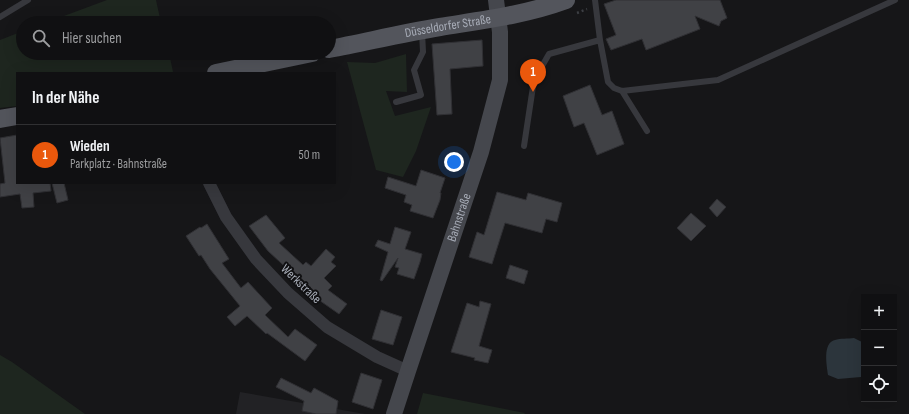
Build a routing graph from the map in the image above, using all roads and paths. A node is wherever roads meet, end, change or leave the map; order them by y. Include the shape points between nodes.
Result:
1 (28, 0) edge
2 (566, 0) edge
3 (595, 0) edge
4 (895, 0) edge
5 (497, 9) edge
6 (0, 17) edge
7 (422, 30) junction
8 (600, 40) junction
9 (336, 48) edge
10 (278, 60) edge
11 (221, 72) edge
12 (622, 91) junction
13 (396, 102) dead end
14 (16, 116) edge
15 (0, 119) edge
16 (647, 131) dead end
17 (524, 146) dead end
18 (210, 184) edge
19 (408, 371) junction
20 (394, 414) edge

1 - 6 lane
2 - 5 main road, Düsseldorfer Straße via 519,14
3 - 8 lane
4 - 12 lane via 718,80
5 - 7 main road, Düsseldorfer Straße
5 - 19 main road, Bahnstraße via 501,42 500,80 483,145
7 - 9 main road, Düsseldorfer Straße
7 - 13 lane via 423,52 414,70 421,95
8 - 12 lane via 608,82
8 - 17 lane via 549,54 534,80
10 - 11 main road
12 - 16 lane
14 - 15 main road
18 - 19 street, Werkstraße via 226,217 256,259 288,293 327,327 377,357
19 - 20 main road, Bahnstraße

